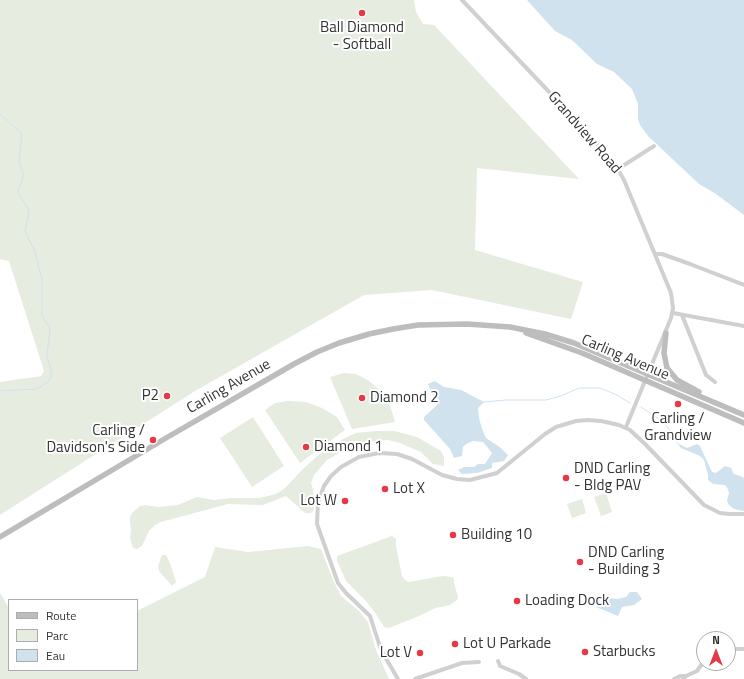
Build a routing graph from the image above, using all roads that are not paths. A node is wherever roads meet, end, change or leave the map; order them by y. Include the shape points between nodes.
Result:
1 (462, 0) edge
2 (654, 146) dead end
3 (618, 169) junction
4 (655, 254) junction
5 (744, 285) edge
6 (673, 313) junction
7 (682, 315) junction
8 (493, 325) junction
9 (744, 326) edge
10 (666, 333) junction
11 (649, 374) junction
12 (646, 380) junction
13 (715, 382) dead end
14 (722, 406) junction
15 (744, 415) edge
16 (744, 423) edge
17 (626, 428) junction
18 (744, 514) edge
19 (0, 537) edge
20 (498, 661) dead end
21 (479, 662) dead end
22 (696, 671) edge
23 (685, 677) edge
24 (398, 679) edge
25 (415, 679) edge
26 (526, 679) edge
27 (674, 679) edge

1 - 3 street, Grandview Road via 570,114
2 - 3 street
3 - 4 street, Grandview Road
4 - 5 street via 662,254
4 - 6 street, Grandview Road via 671,293
6 - 7 street
6 - 10 street, Grandview Road
7 - 9 street
7 - 13 street via 706,375
8 - 11 main road, Carling Avenue via 560,338
8 - 12 main road, Carling Avenue via 557,343
8 - 19 main road, Carling Avenue via 455,323 412,326 369,334 317,352 245,391
10 - 11 street, Grandview Road
10 - 14 main road via 664,358 669,372 677,380
11 - 12 street, Grandview Road
11 - 14 main road, Carling Avenue
12 - 16 main road, Carling Avenue
12 - 17 street, Grandview Road
14 - 15 main road, Carling Avenue
17 - 18 street via 704,505 716,512
17 - 24 street via 594,420 561,425 544,434 497,473 470,480 442,475 407,456 385,453 359,457 331,476 318,502 318,529 338,583 370,616 381,650
20 - 26 street via 500,666
21 - 25 street via 462,664
22 - 23 street
23 - 27 street

